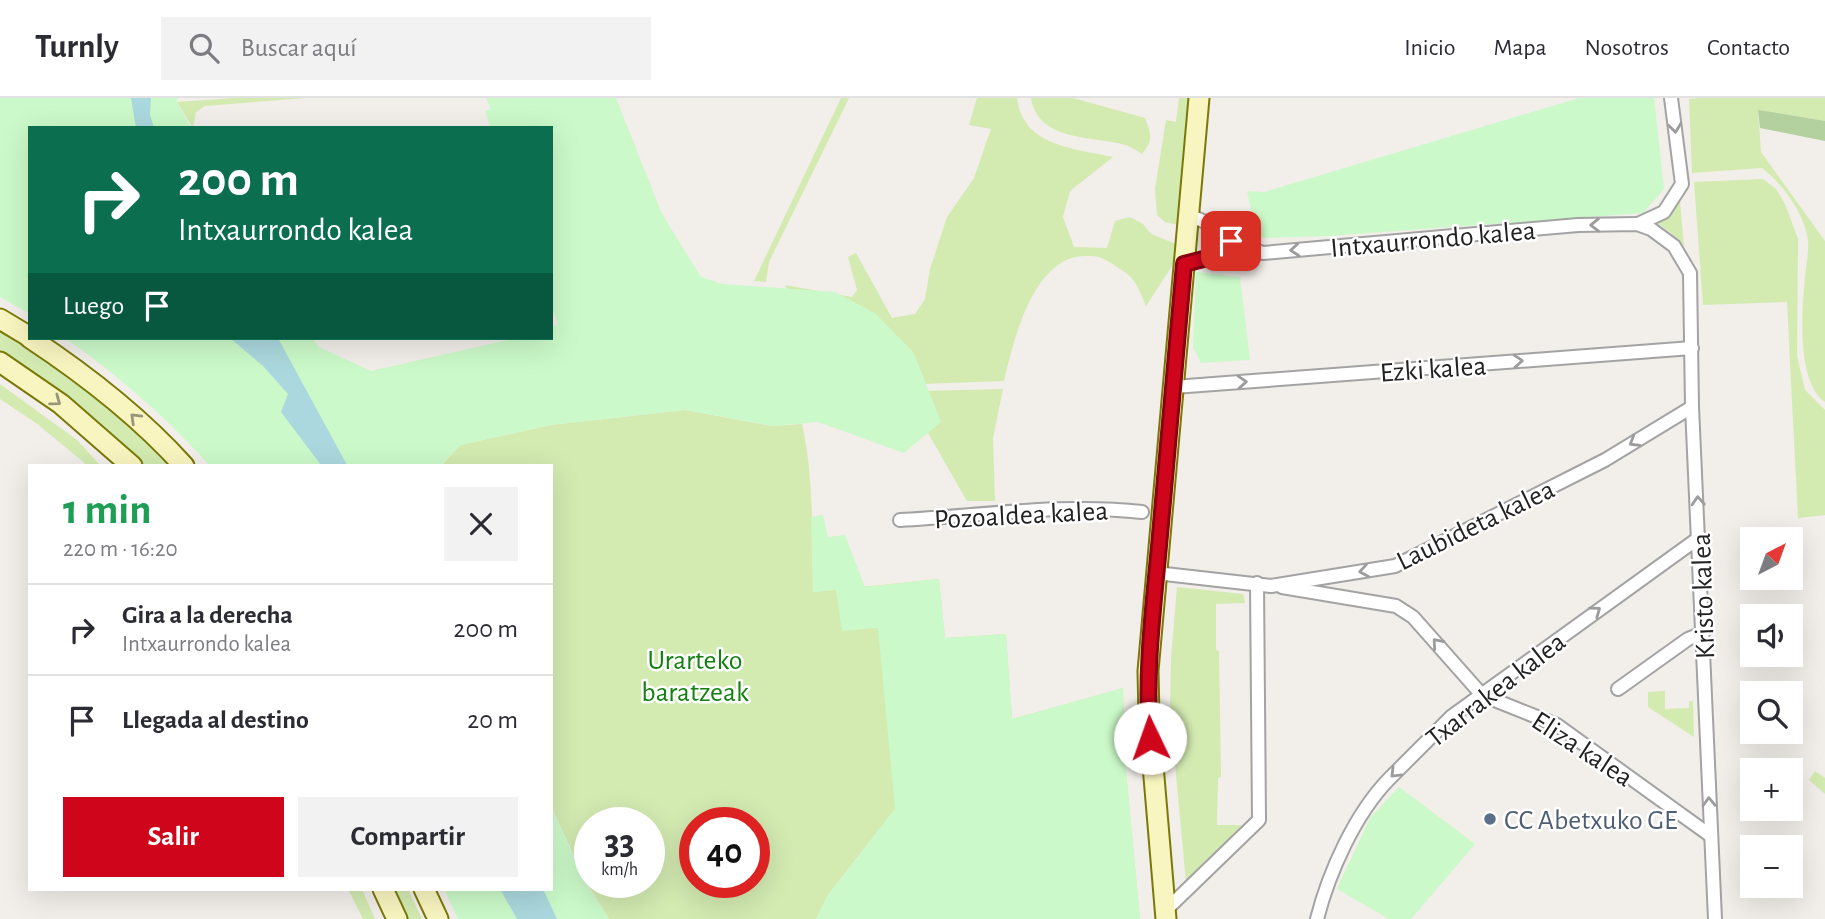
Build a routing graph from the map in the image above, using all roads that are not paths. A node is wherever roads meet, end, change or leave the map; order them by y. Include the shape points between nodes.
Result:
1 (1199, 98) edge
2 (1671, 98) edge
3 (1188, 215) junction
4 (1637, 224) junction
5 (1231, 241) junction
6 (1184, 264) junction
7 (0, 319) edge
8 (28, 336) edge
9 (34, 340) edge
10 (1692, 348) junction
11 (0, 362) edge
12 (1174, 387) junction
13 (1692, 407) junction
14 (130, 464) edge
15 (182, 464) edge
16 (1142, 512) dead end
17 (900, 520) dead end
18 (1700, 537) junction
19 (1156, 573) junction
20 (1257, 583) junction
21 (1271, 586) junction
22 (1703, 633) junction
23 (1618, 688) dead end
24 (1482, 695) junction
25 (1711, 836) junction
26 (384, 891) edge
27 (425, 891) edge
28 (1166, 915) edge
29 (397, 919) edge
30 (438, 919) edge
31 (1317, 919) edge
32 (1715, 919) edge

1 - 3 street
2 -> 4 street, Intxaurrondo kalea via 1682,184 1664,212
3 - 5 street, Intxaurrondo kalea via 1219,228
3 - 6 street
4 -> 5 street, Intxaurrondo kalea via 1578,225 1263,253
4 - 10 street, Kristo kalea via 1674,246 1690,273
5 - 6 street via 1223,254
6 - 12 street
7 - 8 street
15 -> 9 street via 125,408
12 -> 10 street, Ezki kalea
10 - 13 street, Kristo kalea
11 -> 14 street via 61,404
12 - 19 street
18 -> 13 street, Kristo kalea
13 -> 21 street, Laubideta kalea via 1605,460 1395,566
16 - 17 street, Pozoaldea kalea via 1000,512
18 - 22 street, Kristo kalea
24 -> 18 street, Txarrakea kalea
19 - 20 street, Laubideta kalea
19 - 28 street via 1149,718
20 - 21 street, Laubideta kalea
20 - 28 street via 1259,820
24 -> 21 street, Eliza kalea via 1413,617 1396,606
22 - 23 street
25 -> 22 street, Kristo kalea
24 - 25 street, Eliza kalea via 1557,725
24 -> 31 street, Txarrakea kalea via 1452,716 1380,788 1346,841
25 - 32 street, Kristo kalea
26 - 29 street
27 - 30 street

